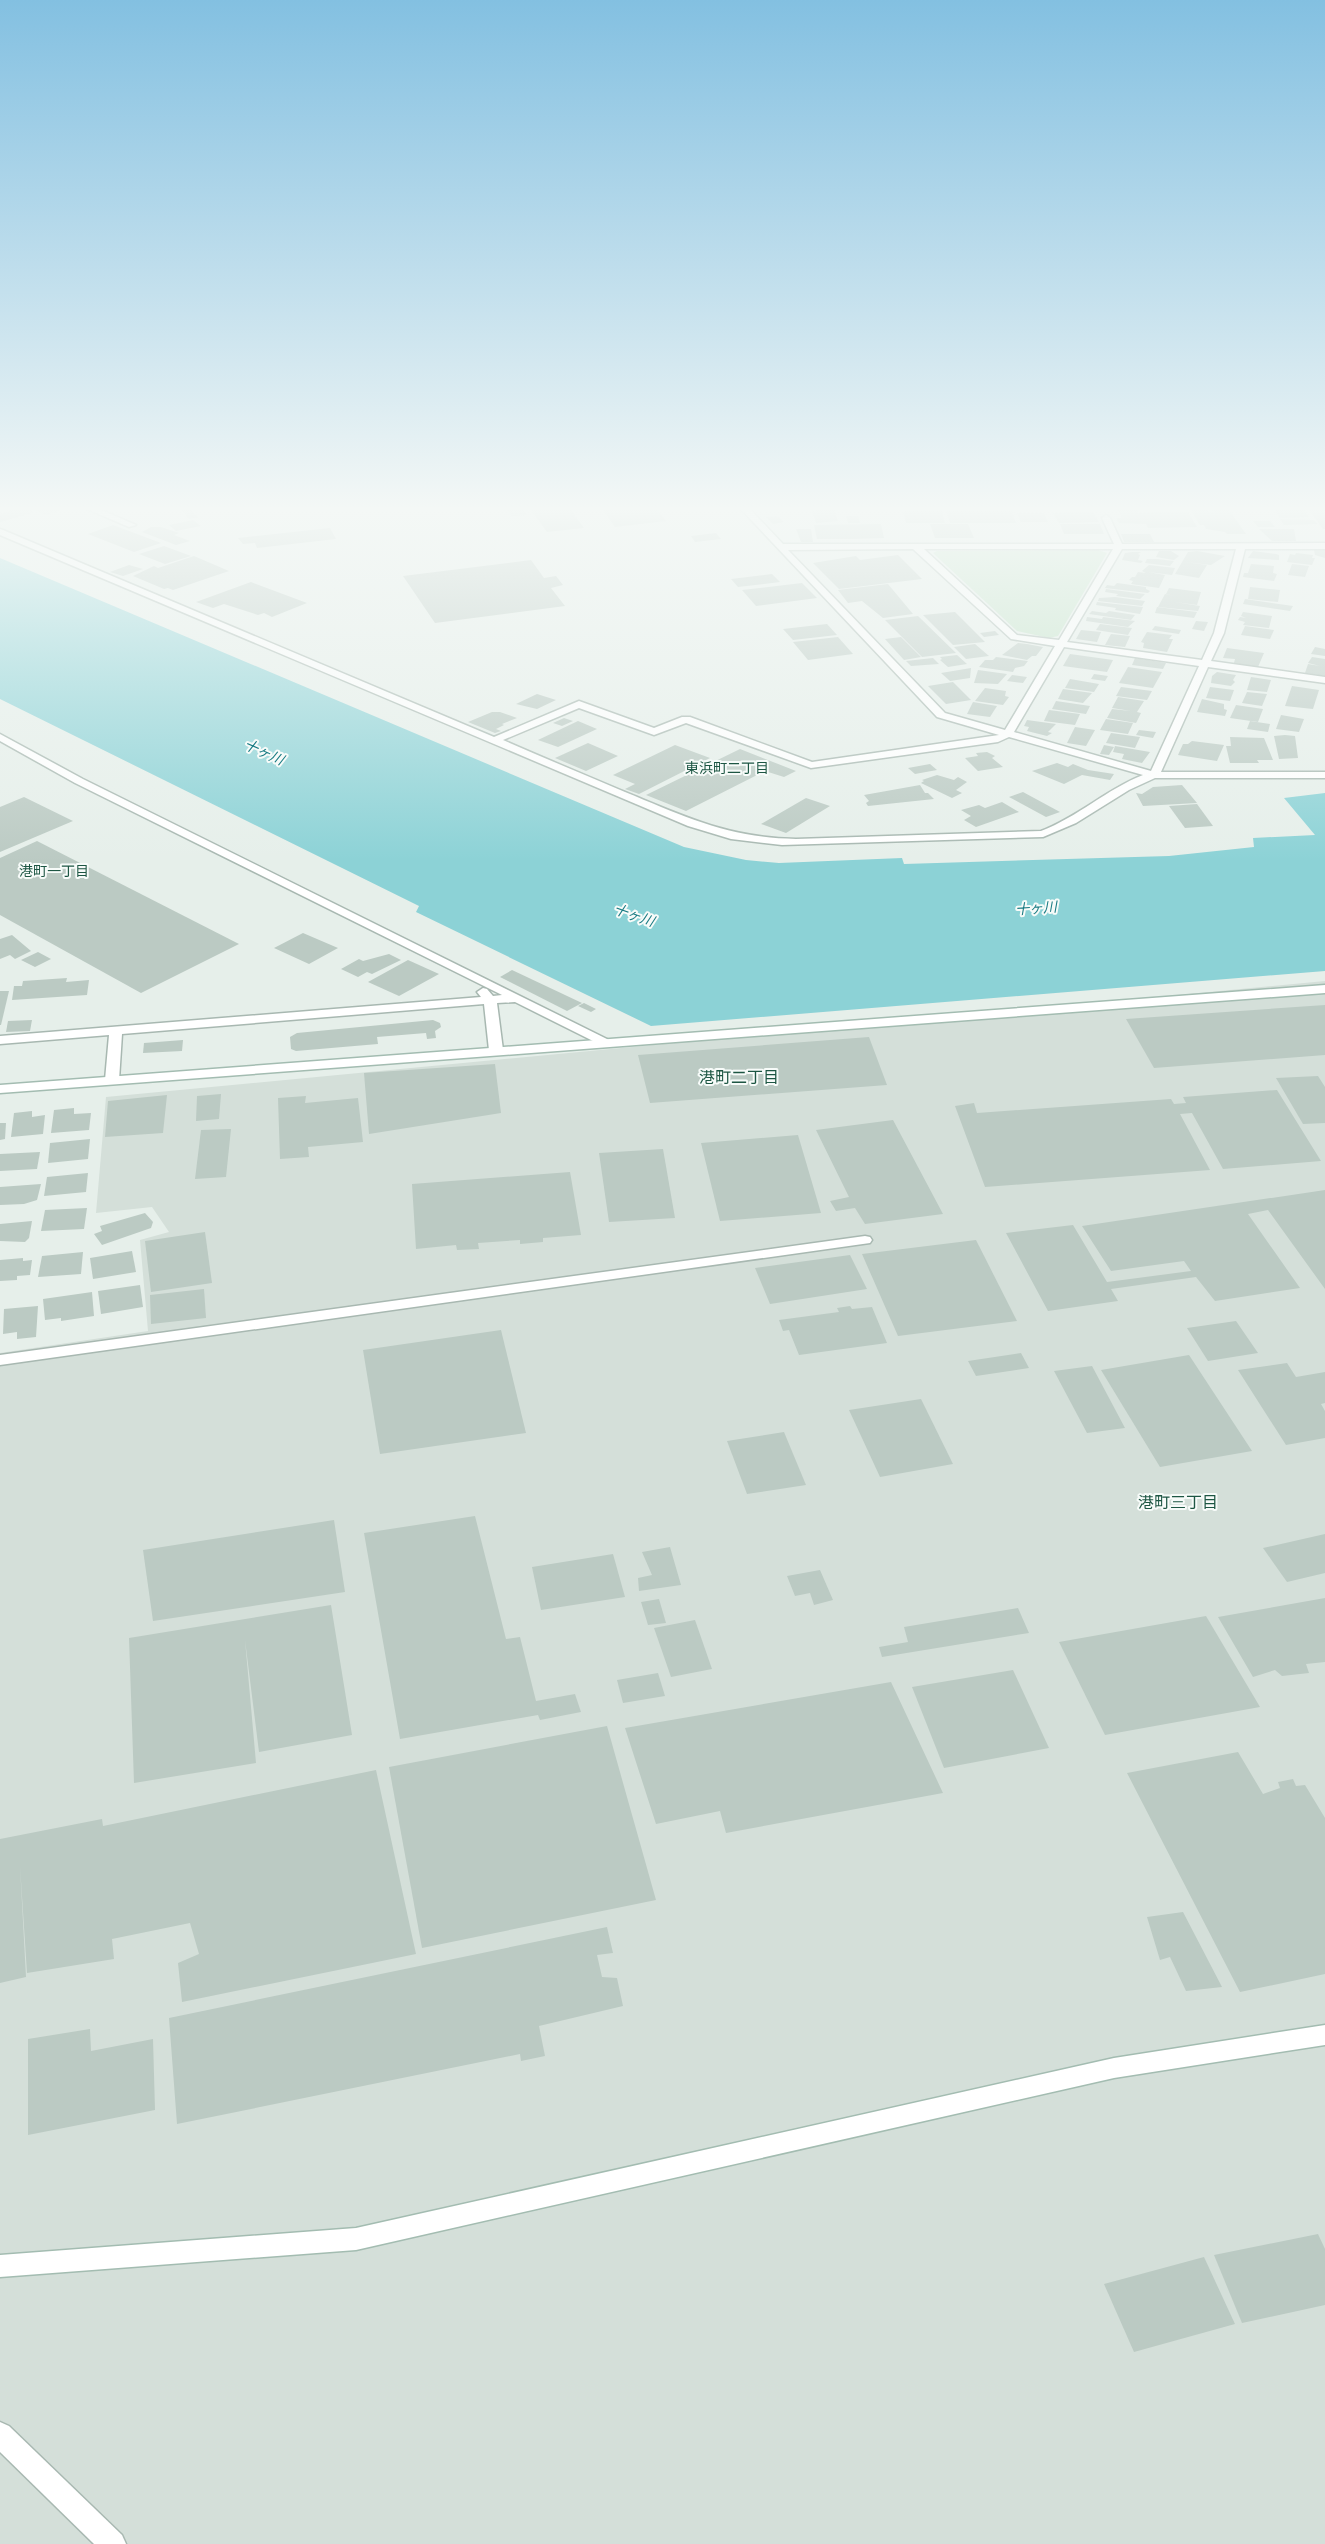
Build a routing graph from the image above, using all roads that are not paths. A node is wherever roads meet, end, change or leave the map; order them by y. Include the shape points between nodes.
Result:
1 (221, 625) edge
2 (856, 625) edge
3 (1001, 625) edge
4 (1071, 625) edge
5 (1221, 625) edge
6 (1060, 643) junction
7 (1207, 664) junction
8 (1325, 680) edge
9 (1008, 734) junction
10 (0, 737) edge
11 (495, 740) junction
12 (1154, 775) junction
13 (1325, 775) edge
14 (463, 972) junction
15 (1325, 988) edge
16 (516, 998) junction
17 (490, 1000) junction
18 (116, 1030) junction
19 (0, 1040) edge
20 (606, 1042) junction
21 (496, 1050) junction
22 (112, 1080) junction
23 (0, 1089) edge
24 (865, 1240) dead end
25 (0, 1360) edge
26 (1325, 2034) edge
27 (0, 2266) edge
28 (0, 2435) edge
29 (113, 2544) edge

1 - 11 street
2 - 9 street via 941,715
3 - 6 street via 1014,637
4 - 6 street
5 - 7 street
6 - 7 street
6 - 9 street
7 - 8 street
7 - 12 street
9 - 11 street via 998,739 811,765 686,719 654,732 579,704
9 - 12 street
10 - 14 street via 79,781
11 - 12 street via 692,824 722,835 757,842 1043,834 1063,828 1134,782
12 - 13 street
14 - 16 street
14 - 17 street
15 - 20 street
16 - 17 street
16 - 20 street
17 - 18 street
17 - 21 street
18 - 19 street
18 - 22 street
20 - 21 street
21 - 22 street
22 - 23 street
24 - 25 street
26 - 27 street via 1114,2068 356,2240
28 - 29 street

